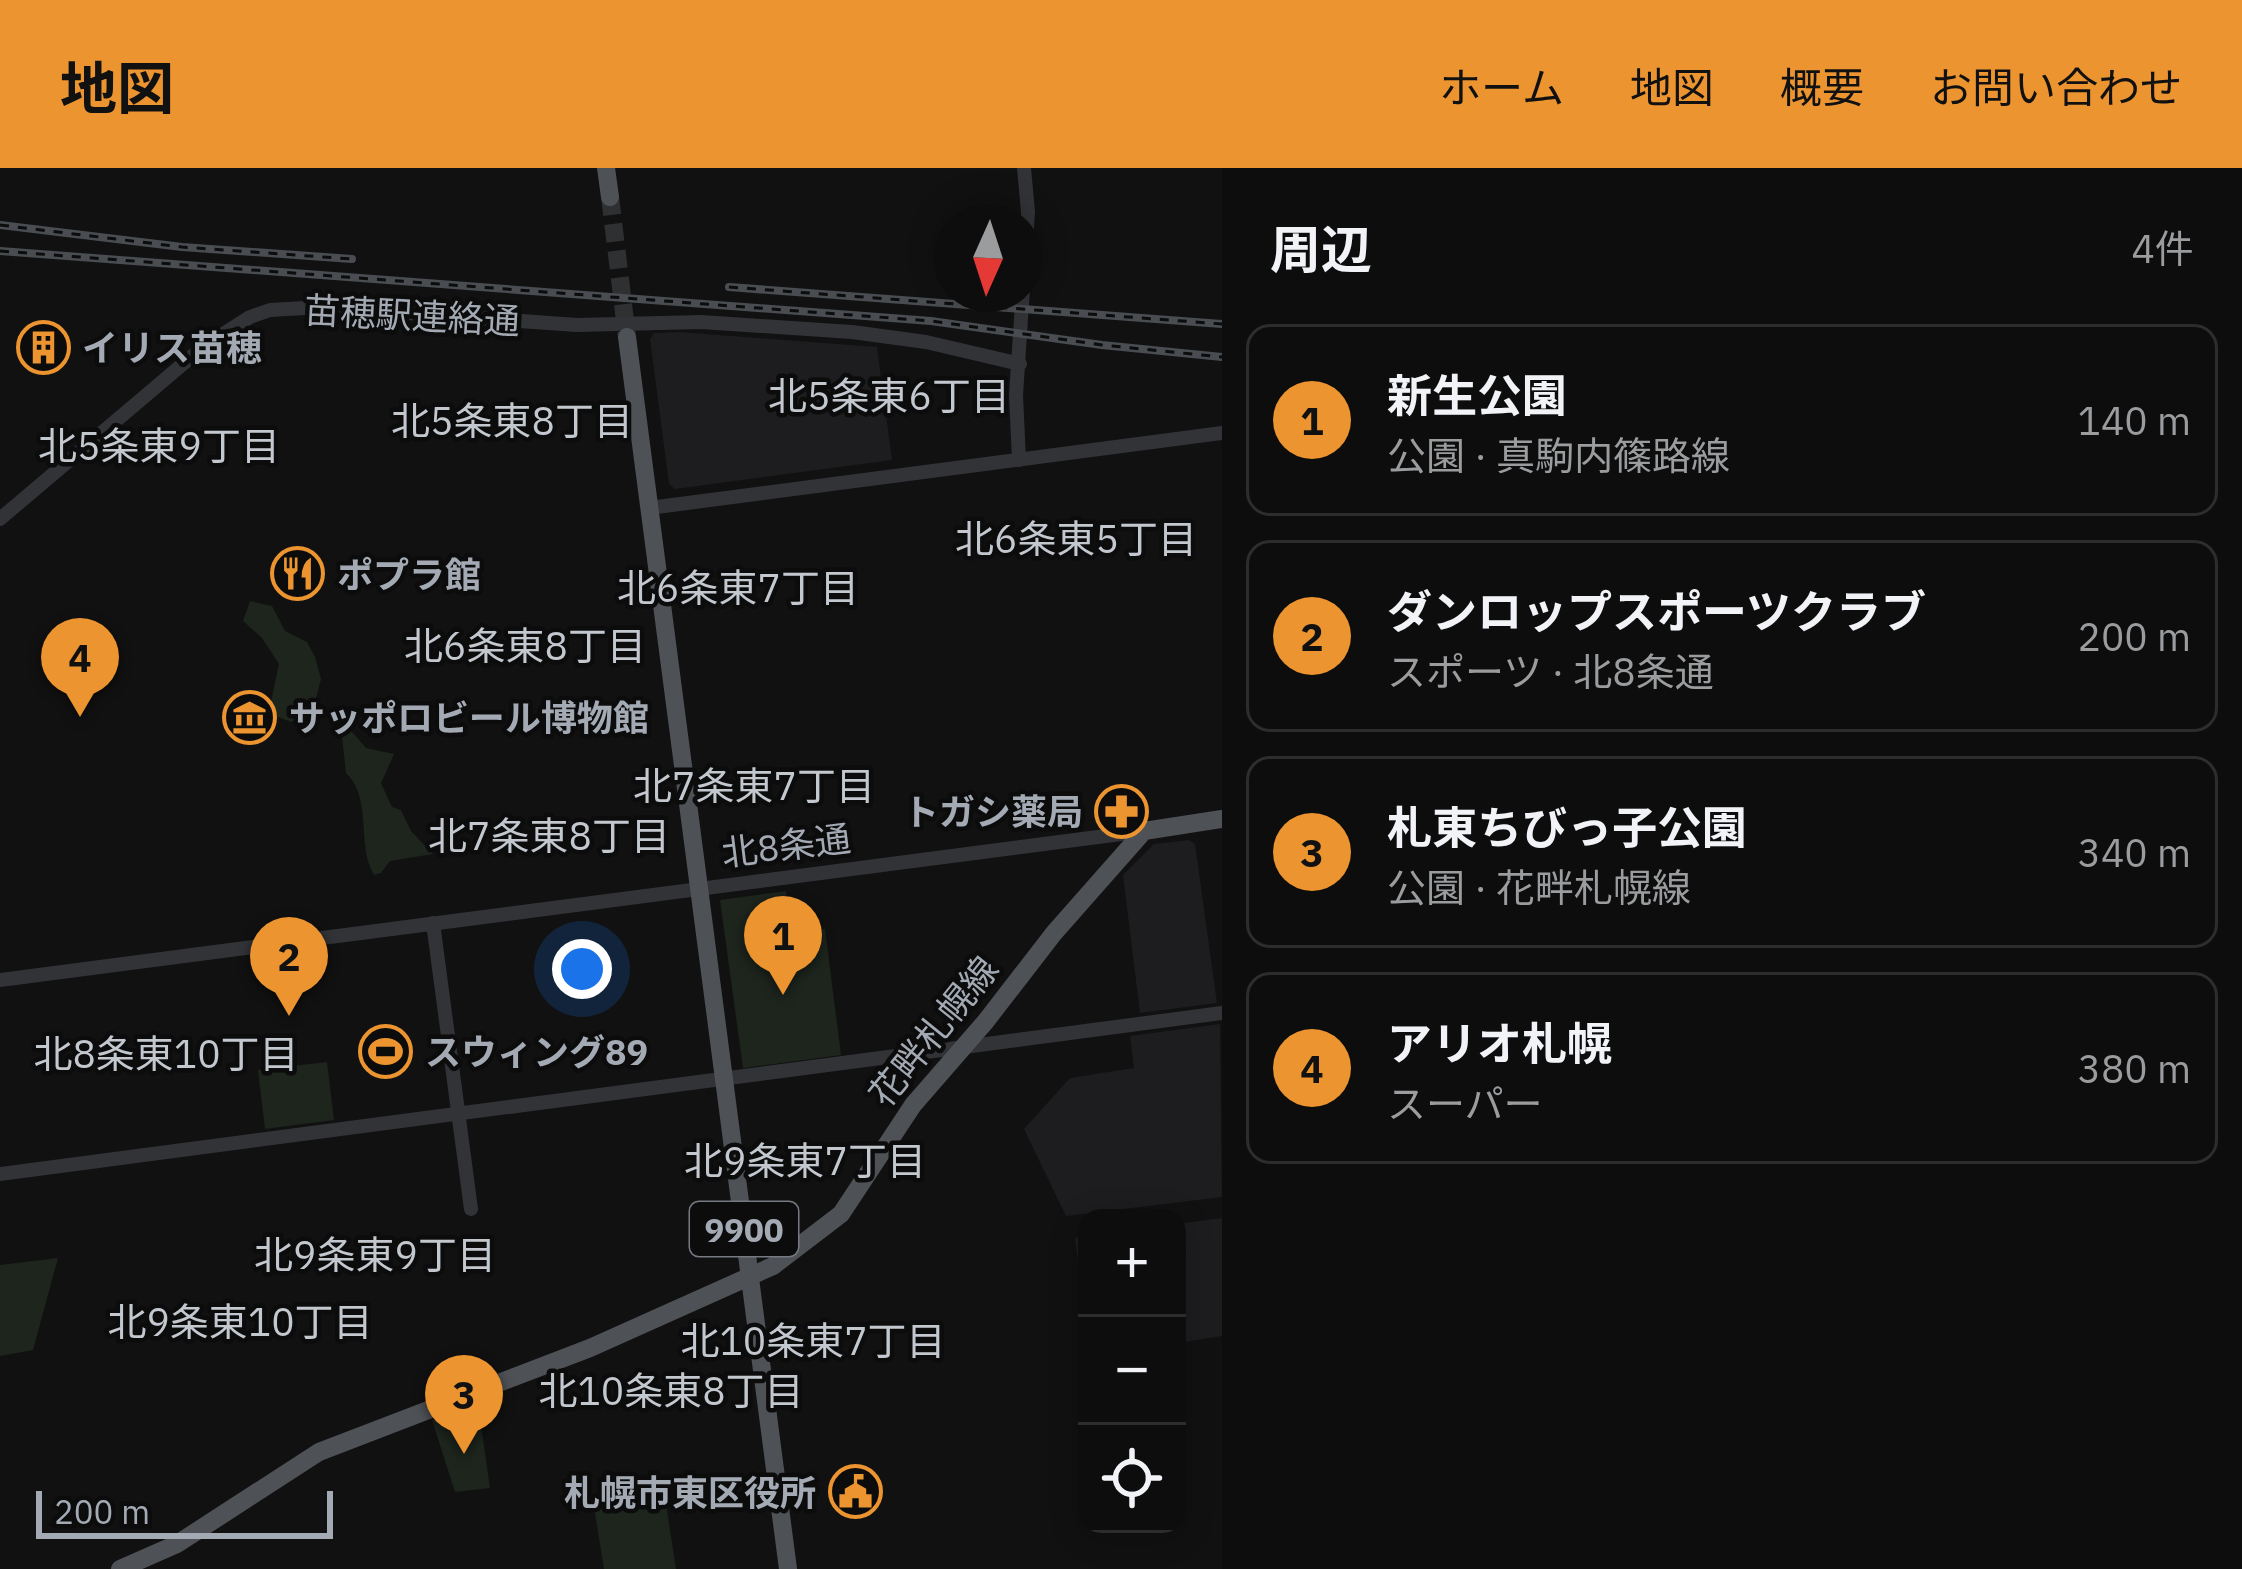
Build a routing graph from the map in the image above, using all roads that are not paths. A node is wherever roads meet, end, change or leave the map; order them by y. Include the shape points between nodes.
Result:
1 (606, 168) edge
2 (1024, 168) edge
3 (610, 196) tunnel mouth
4 (633, 330) junction
5 (1020, 364) junction
6 (1222, 433) edge
7 (1019, 460) junction
8 (649, 508) junction
9 (0, 519) edge
10 (1222, 819) edge
11 (1144, 830) junction
12 (698, 889) junction
13 (433, 923) junction
14 (0, 980) edge
15 (1222, 1013) edge
16 (965, 1046) junction
17 (934, 1050) junction
18 (945, 1069) junction
19 (723, 1079) junction
20 (458, 1114) junction
21 (0, 1174) edge
22 (471, 1209) dead end
23 (750, 1275) junction
24 (160, 1561) edge
25 (120, 1569) edge
26 (788, 1569) edge

1 - 3 main road
2 - 5 street
4 - 5 street via 701,322 852,332
4 - 8 main road, 9900
4 - 9 street, 苗穂駅連絡通 via 322,307 250,317 202,347
5 - 7 street
6 - 7 street
7 - 8 street
8 - 12 main road, 9900
10 - 11 main road, 北8条通
11 - 12 street, 北8条通
11 - 16 main road, 花畔札幌線
12 - 13 street, 北8条通
12 - 19 main road, 9900
13 - 14 street, 北8条通
13 - 20 street
15 - 16 street
16 - 17 street
16 - 18 main road, 花畔札幌線
17 - 18 main road
17 - 19 street
18 - 23 main road, 花畔札幌線 via 841,1214
19 - 20 street
19 - 23 main road, 9900
20 - 21 street
20 - 22 street
23 - 24 main road, 花畔札幌線 via 590,1348 320,1452
23 - 26 main road, 9900
24 - 25 main road, 花畔札幌線

